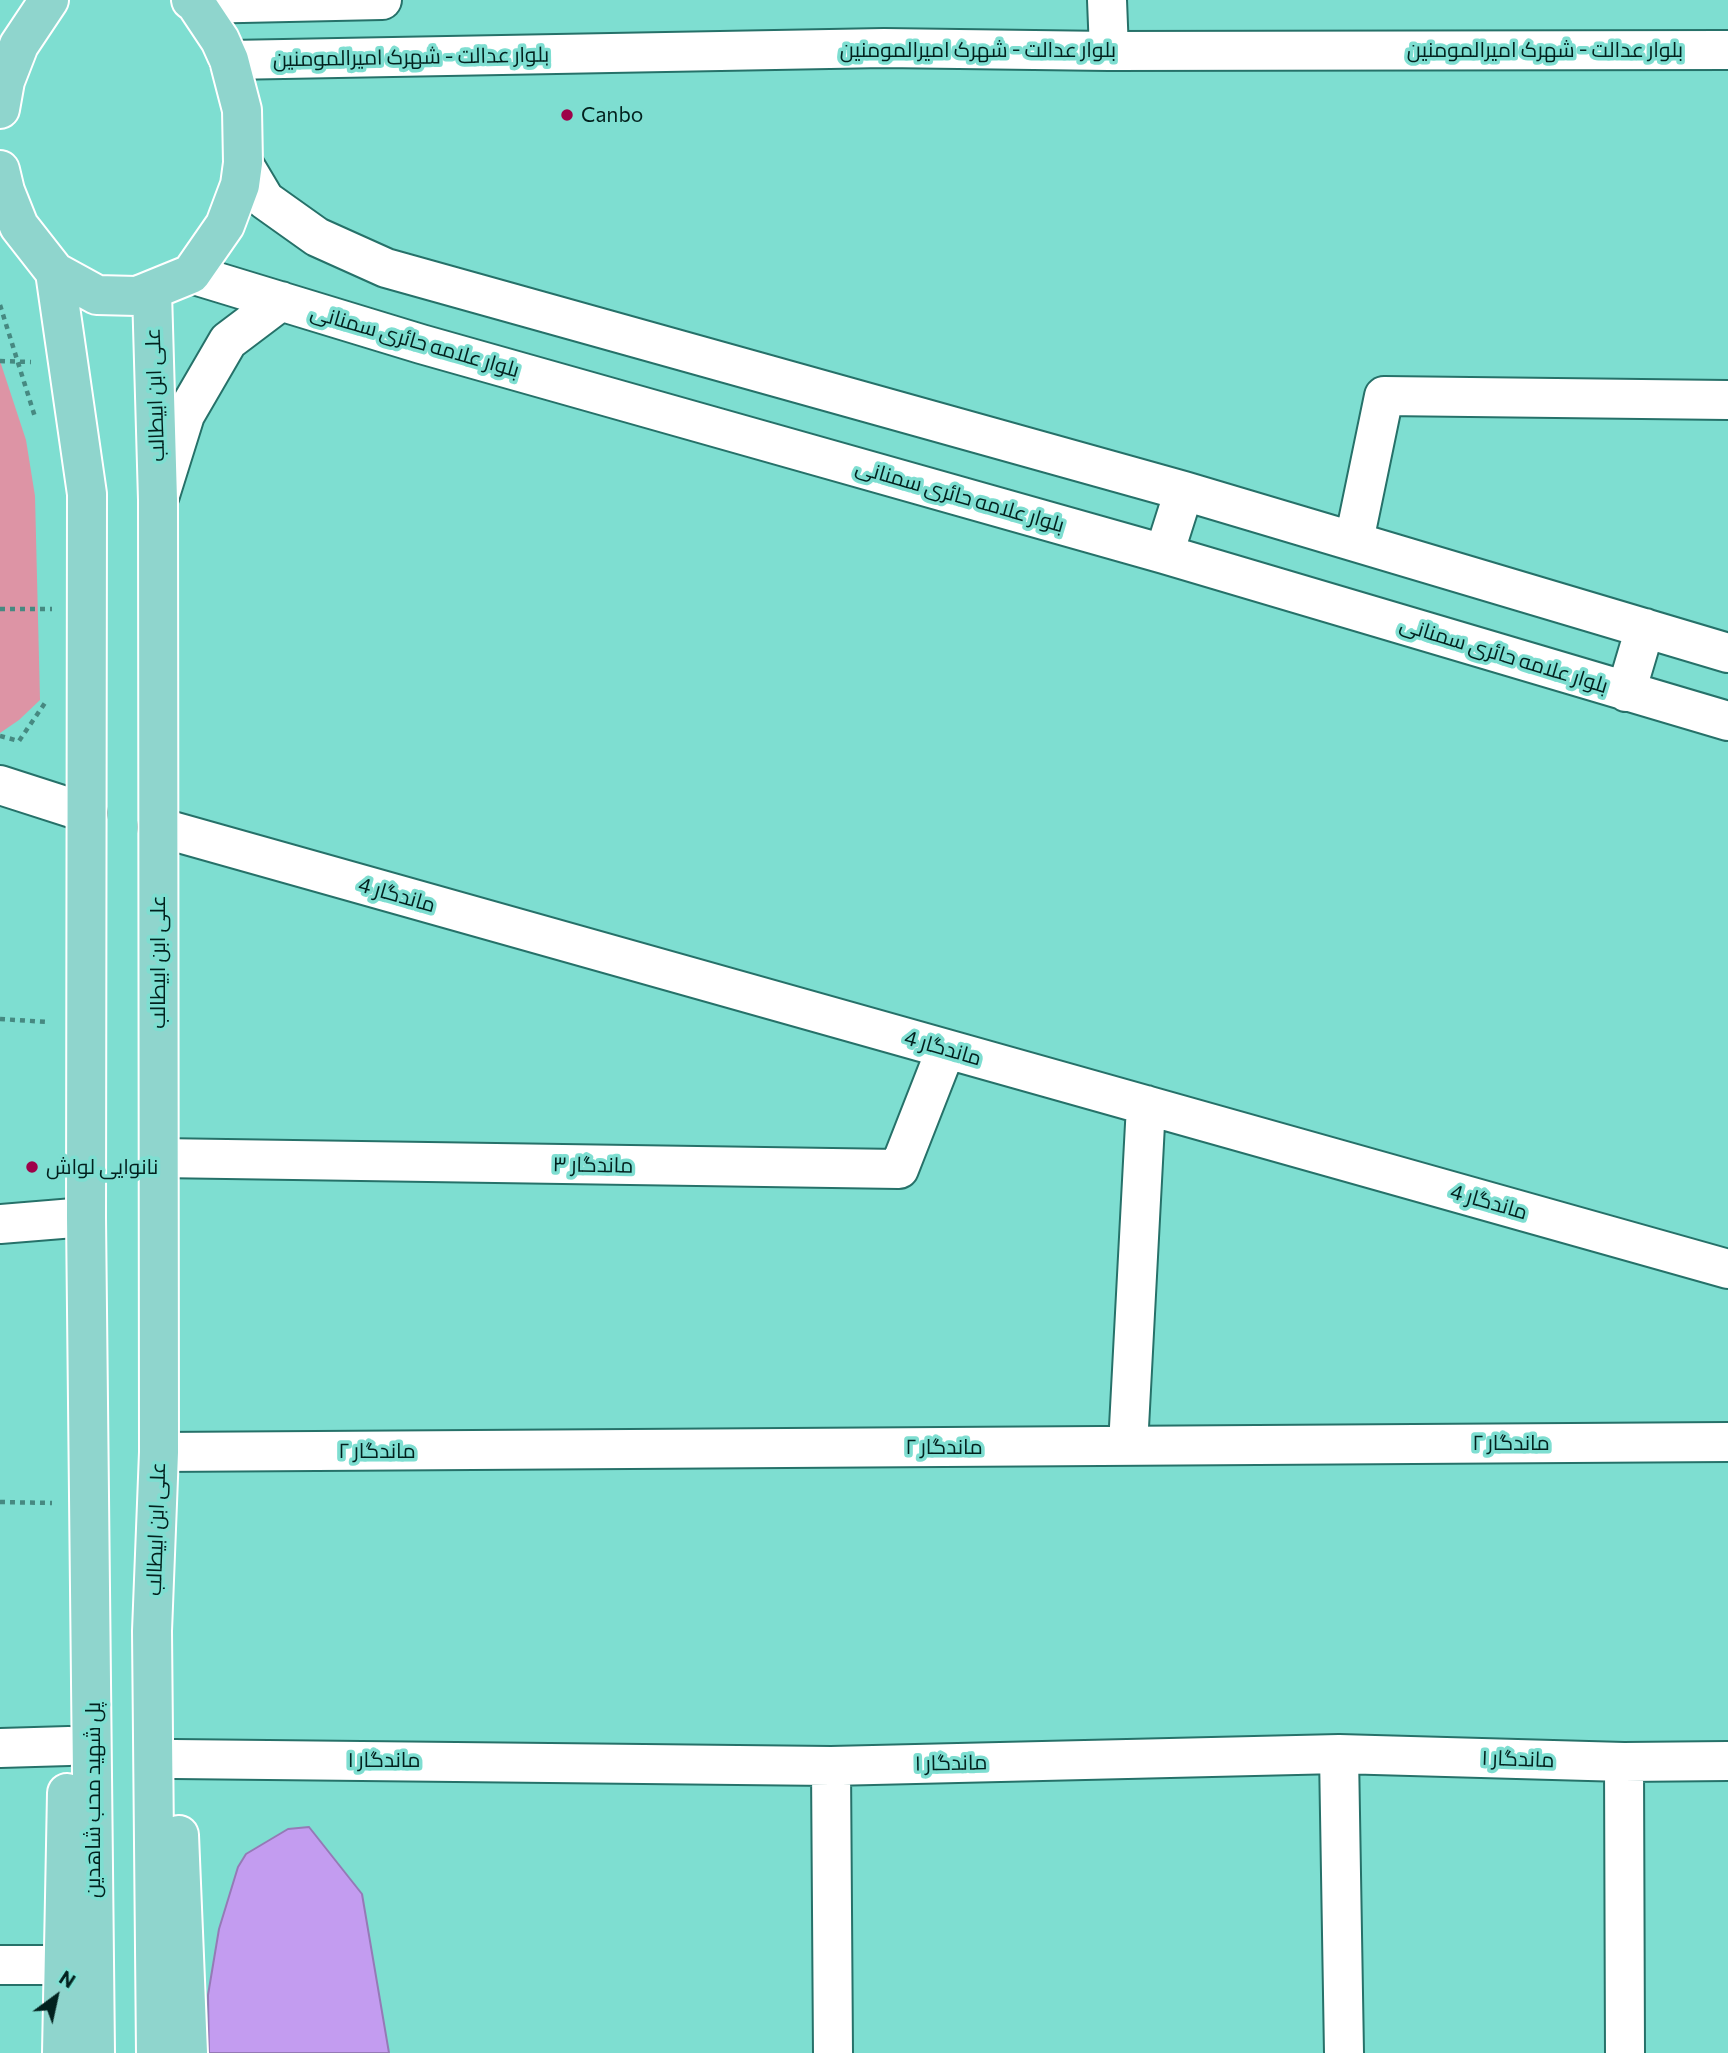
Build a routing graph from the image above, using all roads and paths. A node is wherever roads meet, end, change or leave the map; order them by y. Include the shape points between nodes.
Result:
1 (49, 0) edge
2 (382, 0) edge
3 (1107, 0) edge
4 (194, 2) edge
5 (1728, 50) edge
6 (1109, 51) junction
7 (229, 60) junction
8 (0, 108) edge
9 (243, 163) junction
10 (0, 170) edge
11 (9, 214) edge
12 (55, 272) junction
13 (191, 274) junction
14 (152, 292) junction
15 (281, 301) junction
16 (0, 304) edge
17 (1728, 400) edge
18 (37, 423) dead end
19 (1184, 491) junction
20 (158, 500) junction
21 (1354, 541) junction
22 (1164, 554) junction
23 (0, 609) edge
24 (87, 610) junction
25 (1644, 628) junction
26 (1728, 653) edge
27 (52, 692) dead end
28 (1626, 692) junction
29 (1728, 721) edge
30 (0, 736) edge
31 (0, 785) edge
32 (87, 813) junction
33 (158, 827) junction
34 (0, 1019) edge
35 (86, 1024) junction
36 (946, 1049) junction
37 (1146, 1105) junction
38 (159, 1158) junction
39 (86, 1217) junction
40 (0, 1224) edge
41 (1728, 1269) edge
42 (1728, 1441) edge
43 (1128, 1446) junction
44 (159, 1452) junction
45 (0, 1502) edge
46 (90, 1524) junction
47 (155, 1561) junction
48 (69, 1746) junction
49 (0, 1748) edge
50 (1339, 1754) junction
51 (174, 1759) junction
52 (1728, 1760) edge
53 (1624, 1762) junction
54 (831, 1766) junction
55 (0, 1965) edge
56 (63, 1965) junction
57 (62, 2053) edge
58 (95, 2053) edge
59 (156, 2053) edge
60 (188, 2053) edge
61 (833, 2053) edge
62 (1344, 2053) edge
63 (1625, 2053) edge

1 - 8 main road via 19,45
2 - 4 street
3 - 6 street
4 - 7 main road
5 - 6 street, بلوار عدالت - شهرک امیرالمومنین
6 - 7 street, بلوار عدالت - شهرک امیرالمومنین via 884,48
7 - 9 main road via 242,110
9 - 13 main road via 225,225
9 - 19 street via 265,200 317,237 386,268
10 - 11 main road
11 - 12 main road
12 - 14 main road via 97,295
12 - 24 main road via 87,494
13 - 14 main road
13 - 15 street, بلوار علامه حائری سمنانی
14 - 20 main road, علی ابن ابیطالب
15 - 20 street via 228,341 185,415
15 - 22 street, بلوار علامه حائری سمنانی
16 - 18 path
17 - 21 street via 1384,396
19 - 21 street
19 - 22 street
20 - 33 main road, علی ابن ابیطالب
21 - 25 street
22 - 28 street, بلوار علامه حائری سمنانی
23 - 24 path
24 - 32 main road
25 - 26 street
25 - 28 street
27 - 30 path via 19,741
28 - 29 street, بلوار علامه حائری سمنانی
31 - 32 street
32 - 35 main road
33 - 36 street, ماندگار 4
33 - 38 main road, علی ابن ابیطالب
34 - 35 path
35 - 39 main road
36 - 37 street, ماندگار 4
36 - 38 street, ماندگار ۳ via 899,1169
37 - 41 street, ماندگار 4
37 - 43 street
38 - 44 main road, علی ابن ابیطالب
39 - 40 street
39 - 46 main road
42 - 43 street, ماندگار ۲
43 - 44 street, ماندگار ۲
44 - 47 main road, علی ابن ابیطالب
45 - 46 path
46 - 48 main road
46 - 58 main road, پل شهید محب شاهدین
47 - 51 main road
47 - 59 main road, علی ابن ابیطالب
48 - 49 street
48 - 56 main road
50 - 53 street, ماندگار ۱
50 - 54 street, ماندگار ۱
50 - 62 street
51 - 54 street, ماندگار ۱
51 - 60 main road
52 - 53 street, ماندگار ۱
53 - 63 street
54 - 61 street
55 - 56 street
56 - 57 main road

